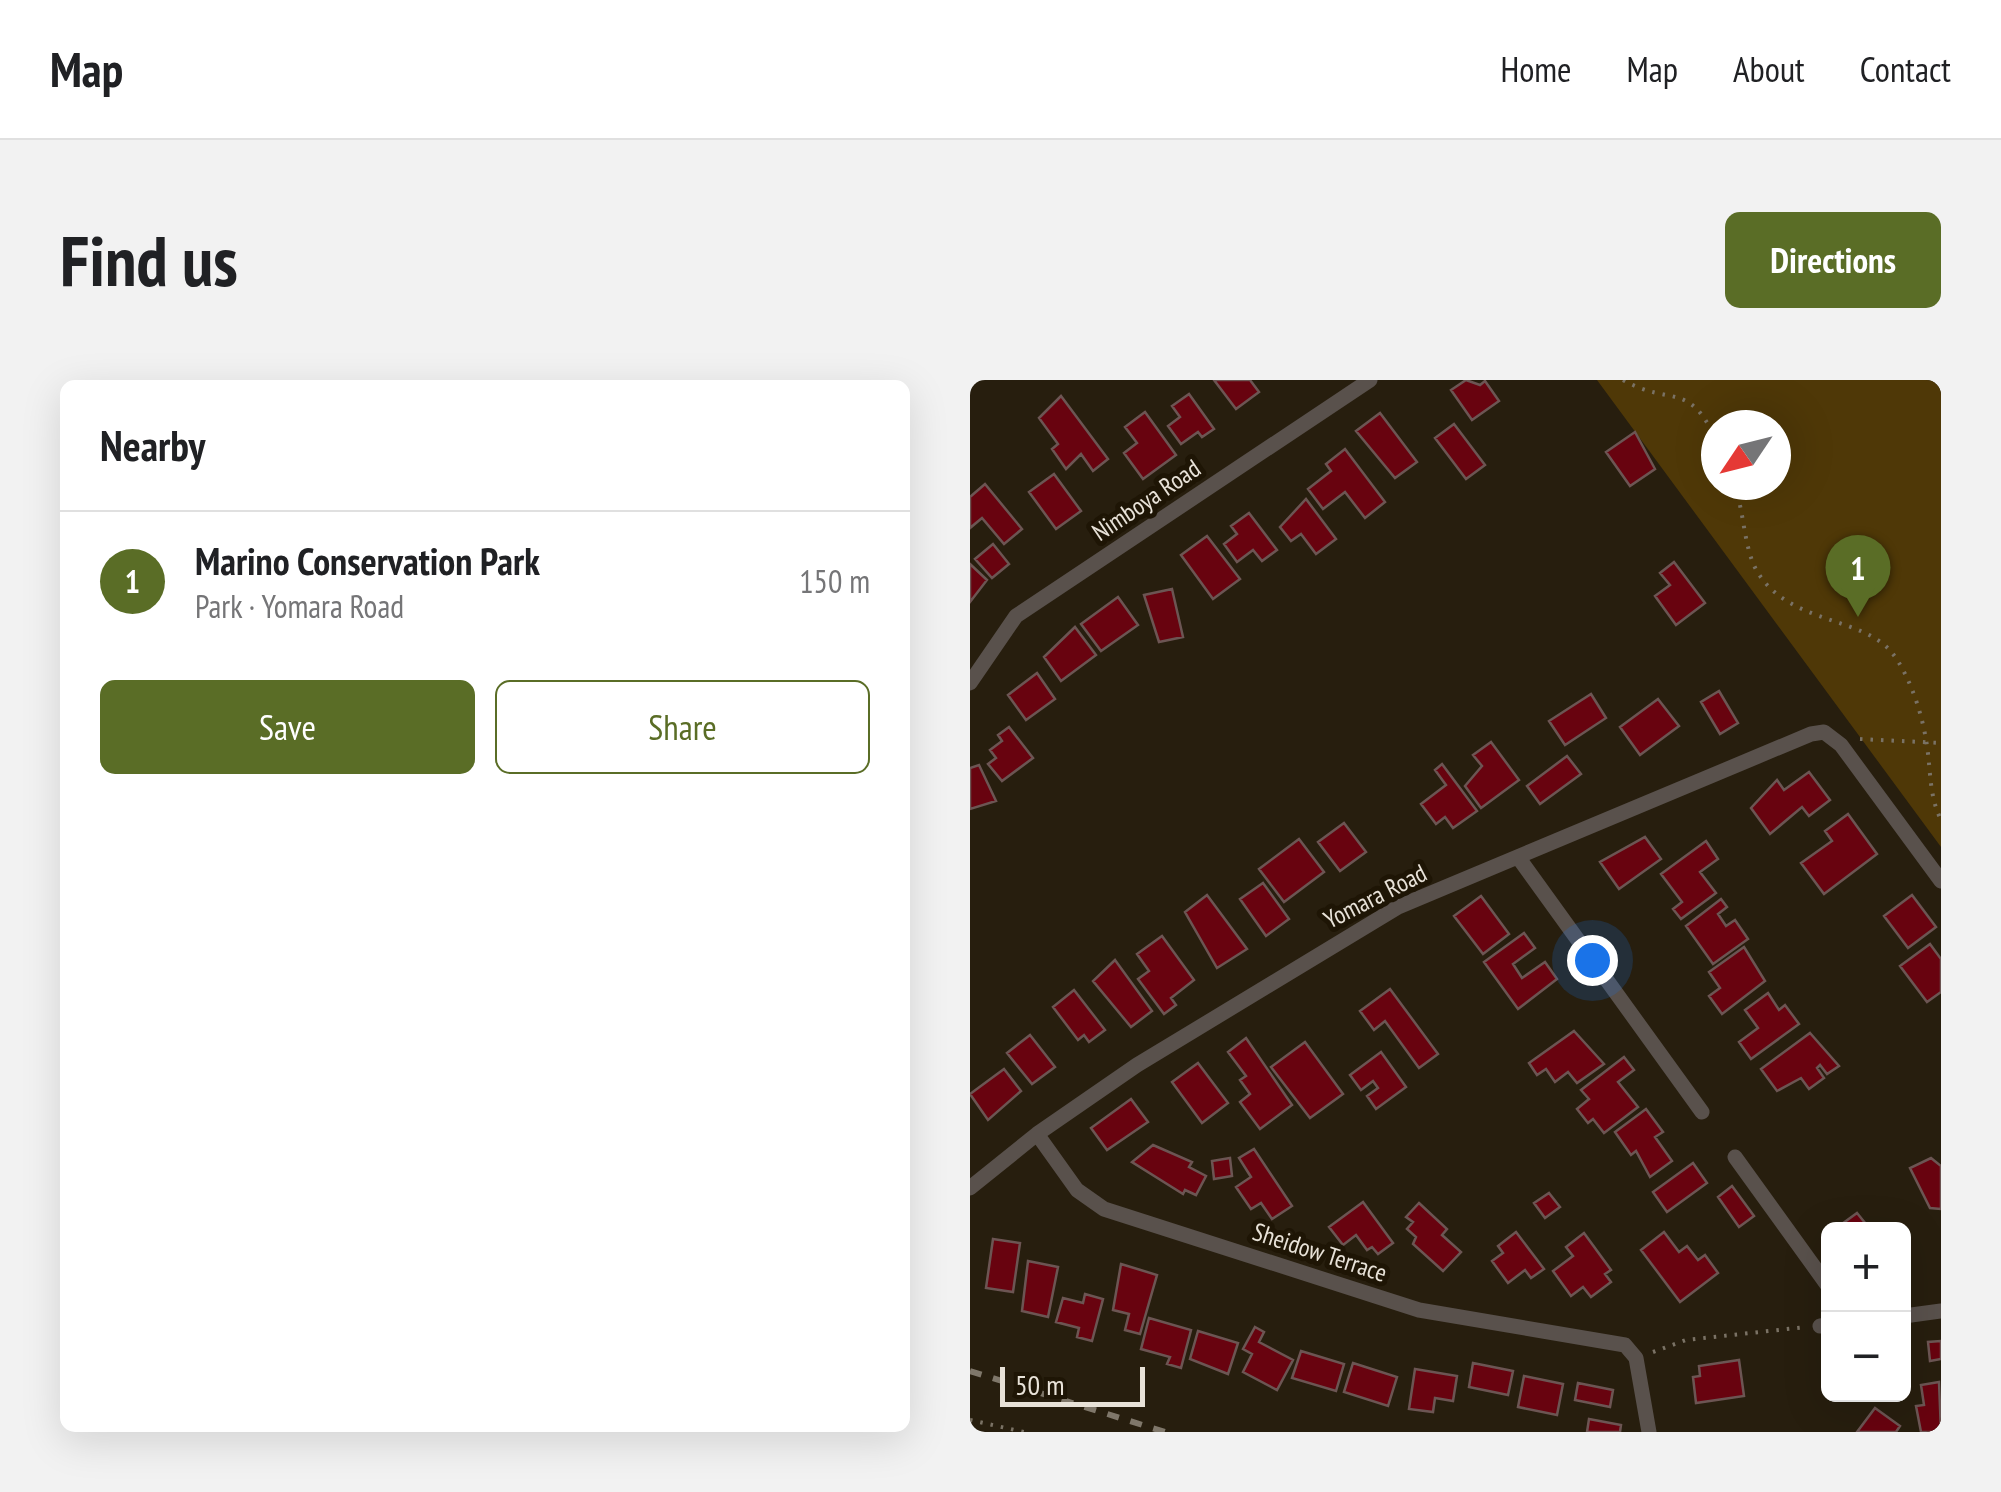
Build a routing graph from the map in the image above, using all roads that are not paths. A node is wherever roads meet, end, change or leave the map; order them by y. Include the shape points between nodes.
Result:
1 (1370, 380) edge
2 (970, 683) edge
3 (1518, 857) junction
4 (1941, 882) edge
5 (1702, 1112) dead end
6 (1038, 1134) junction
7 (1735, 1157) dead end
8 (970, 1188) edge
9 (1821, 1276) edge
10 (1941, 1311) edge
11 (1911, 1315) edge
12 (1648, 1432) edge

1 - 2 street, Nimboya Road via 1016,616
3 - 4 street, Yomara Road via 1824,732 1841,745
3 - 5 street
3 - 6 street, Yomara Road via 1398,907 1248,995
6 - 8 street, Yomara Road
6 - 12 street, Sheidow Terrace via 1077,1190 1104,1209 1419,1310 1631,1352
7 - 9 street
10 - 11 street

